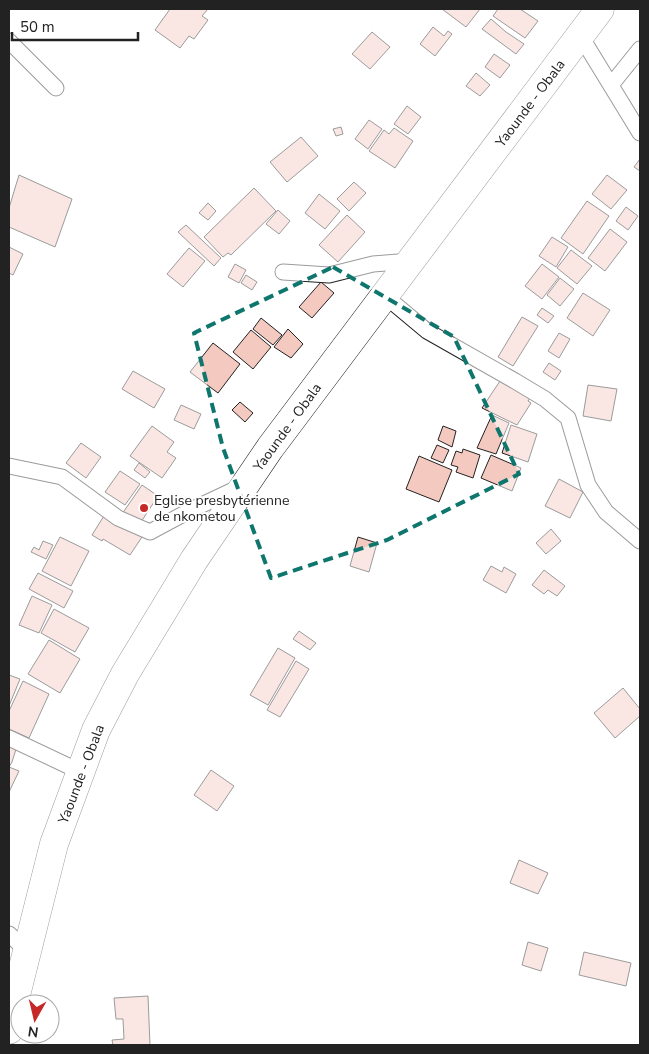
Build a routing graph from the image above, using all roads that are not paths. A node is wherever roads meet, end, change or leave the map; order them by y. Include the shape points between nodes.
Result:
1 (600, 9) edge
2 (580, 35) junction
3 (9, 41) edge
4 (640, 49) edge
5 (611, 85) junction
6 (56, 88) dead end
7 (640, 132) edge
8 (411, 261) junction
9 (283, 272) dead end
10 (385, 296) junction
11 (9, 466) edge
12 (246, 484) junction
13 (640, 541) edge
14 (9, 738) edge
15 (81, 772) junction
16 (18, 943) edge
17 (9, 1030) edge

1 - 2 highway, Yaounde - Obala
2 - 5 street
2 - 8 highway, Yaounde - Obala
3 - 6 street
4 - 5 street
5 - 7 street
8 - 9 street via 373,264 329,274
8 - 10 highway, Yaounde - Obala
10 - 12 highway, Yaounde - Obala
10 - 13 street via 427,331 523,385 568,418 588,485 606,512
11 - 12 street via 62,477 118,518 150,532
12 - 15 highway, Yaounde - Obala via 194,560 125,674 96,730
14 - 15 street
15 - 16 highway, Yaounde - Obala
16 - 17 highway, Yaounde - Obala

